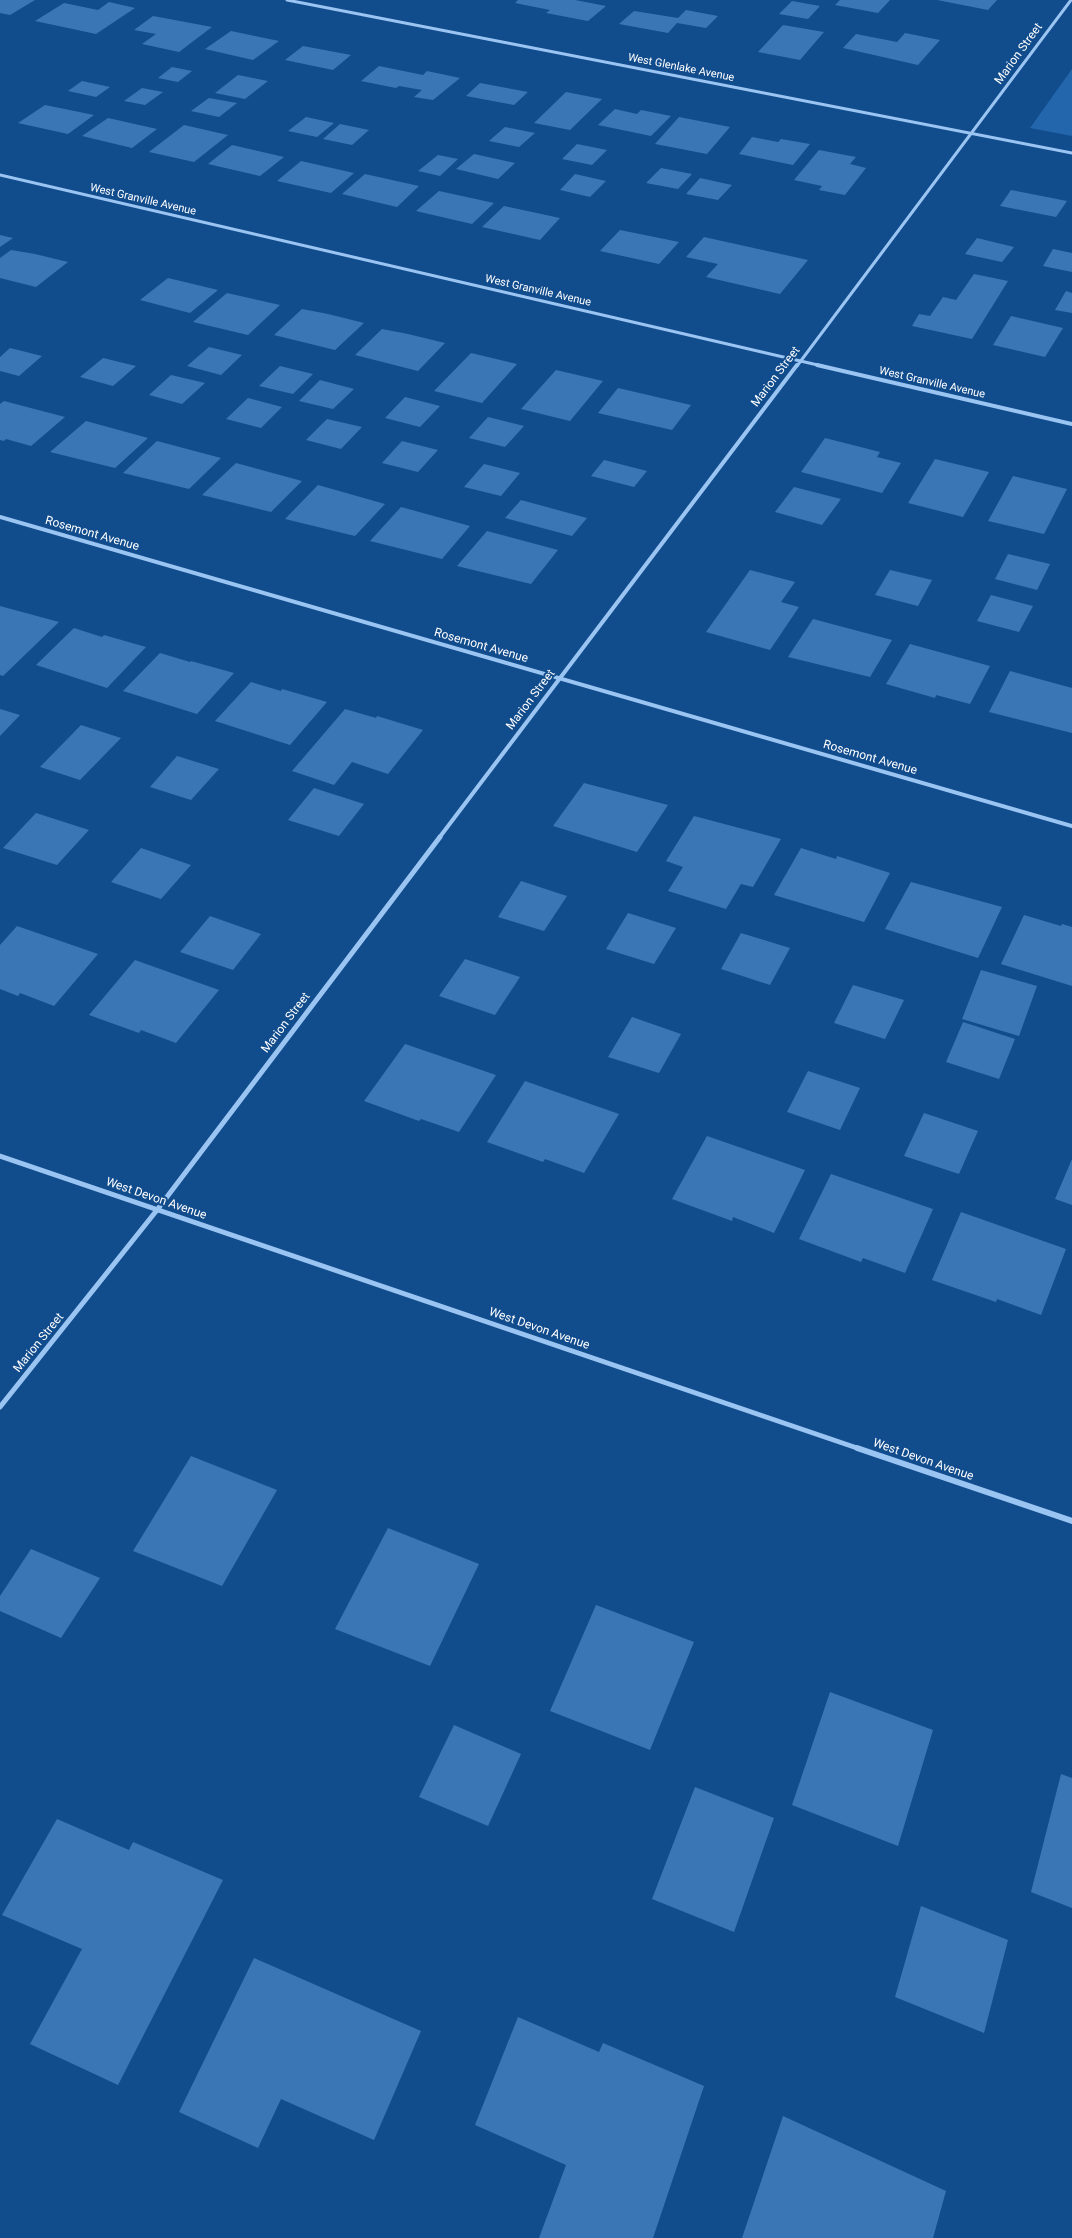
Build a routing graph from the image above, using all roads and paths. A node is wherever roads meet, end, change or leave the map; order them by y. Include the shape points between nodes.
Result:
1 (286, 0) edge
2 (1071, 0) edge
3 (973, 133) junction
4 (1072, 153) edge
5 (0, 175) edge
6 (800, 361) junction
7 (1072, 424) edge
8 (0, 517) edge
9 (559, 679) junction
10 (1072, 826) edge
11 (0, 1156) edge
12 (157, 1210) junction
13 (0, 1407) edge
14 (1072, 1521) edge

1 - 3 street, West Glenlake Avenue
2 - 3 street, Marion Street
3 - 4 street, West Glenlake Avenue
3 - 6 street, Marion Street
5 - 6 street, West Granville Avenue
6 - 7 street, West Granville Avenue
6 - 9 street, Marion Street
8 - 9 street, Rosemont Avenue
9 - 10 street, Rosemont Avenue
9 - 12 street, Marion Street
11 - 12 street, West Devon Avenue
12 - 13 street, Marion Street
12 - 14 street, West Devon Avenue

